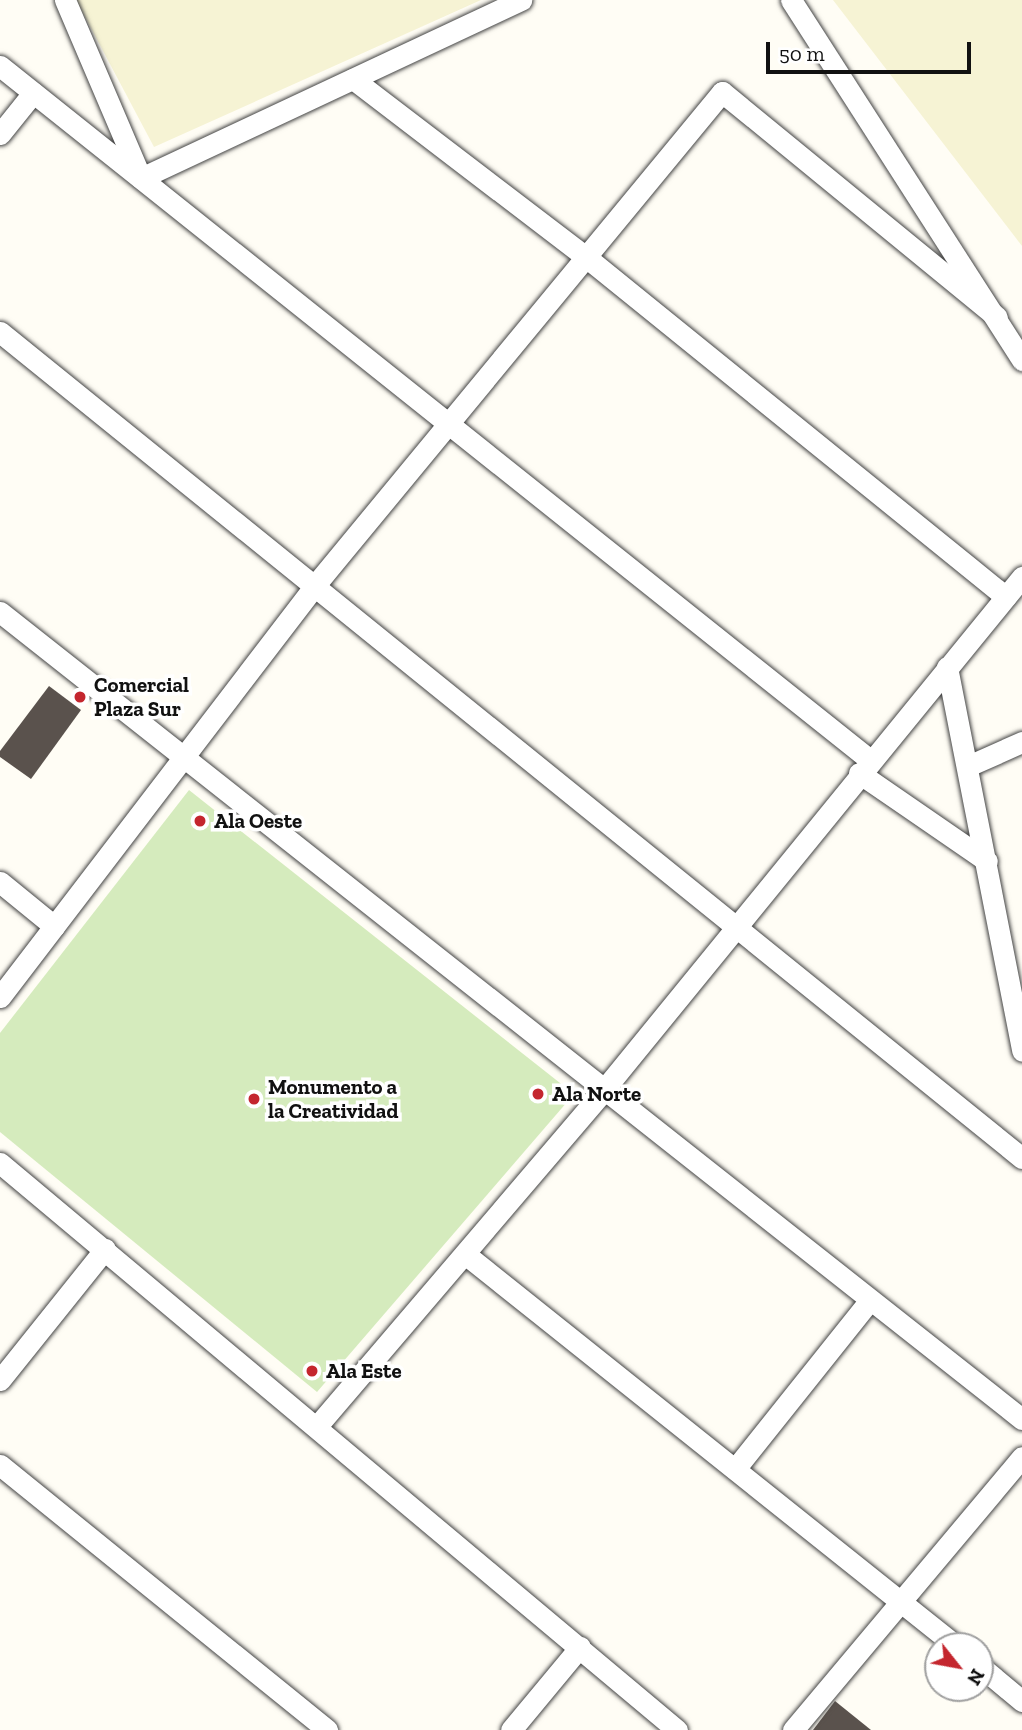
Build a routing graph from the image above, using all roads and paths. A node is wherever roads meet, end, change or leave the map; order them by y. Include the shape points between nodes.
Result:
1 (65, 0) edge
2 (521, 0) edge
3 (791, 0) edge
4 (0, 66) edge
5 (353, 79) junction
6 (33, 93) junction
7 (0, 134) edge
8 (141, 178) junction
9 (586, 257) junction
10 (997, 317) junction
11 (0, 332) edge
12 (1022, 360) edge
13 (450, 422) junction
14 (1022, 577) edge
15 (316, 584) junction
16 (1006, 597) junction
17 (0, 612) edge
18 (947, 667) junction
19 (1022, 742) edge
20 (182, 759) junction
21 (968, 766) junction
22 (864, 767) junction
23 (987, 861) junction
24 (0, 882) edge
25 (54, 926) junction
26 (736, 927) junction
27 (0, 997) edge
28 (1022, 1051) edge
29 (603, 1092) junction
30 (1022, 1158) edge
31 (0, 1163) edge
32 (105, 1249) junction
33 (465, 1254) junction
34 (870, 1300) junction
35 (0, 1380) edge
36 (1022, 1419) edge
37 (318, 1425) junction
38 (1022, 1458) edge
39 (0, 1465) edge
40 (735, 1469) junction
41 (899, 1599) junction
42 (939, 1632) edge
43 (580, 1647) junction
44 (994, 1678) edge
45 (1022, 1701) edge
46 (327, 1730) edge
47 (511, 1730) edge
48 (677, 1730) edge
49 (793, 1730) edge

1 - 8 street
2 - 5 street
3 - 10 street
4 - 6 street
5 - 8 street
5 - 9 street
6 - 7 street
6 - 8 street
8 - 13 street
9 - 10 street via 722,92
9 - 13 street
9 - 16 street
10 - 12 street
11 - 15 street
13 - 15 street
13 - 22 street
14 - 16 street
15 - 20 street
15 - 26 street
16 - 18 street
17 - 20 street
18 - 21 street
18 - 22 street
19 - 21 street
20 - 25 street
20 - 29 street
21 - 23 street
22 - 23 street
22 - 26 street
23 - 28 street
24 - 25 street
25 - 27 street
26 - 29 street
26 - 30 street
29 - 33 street
29 - 34 street
31 - 32 street
32 - 35 street
32 - 37 street
33 - 37 street
33 - 40 street
34 - 36 street
34 - 40 street
37 - 43 street
38 - 41 street
39 - 46 street
40 - 41 street
41 - 42 street
41 - 49 street
43 - 47 street
43 - 48 street
44 - 45 street

